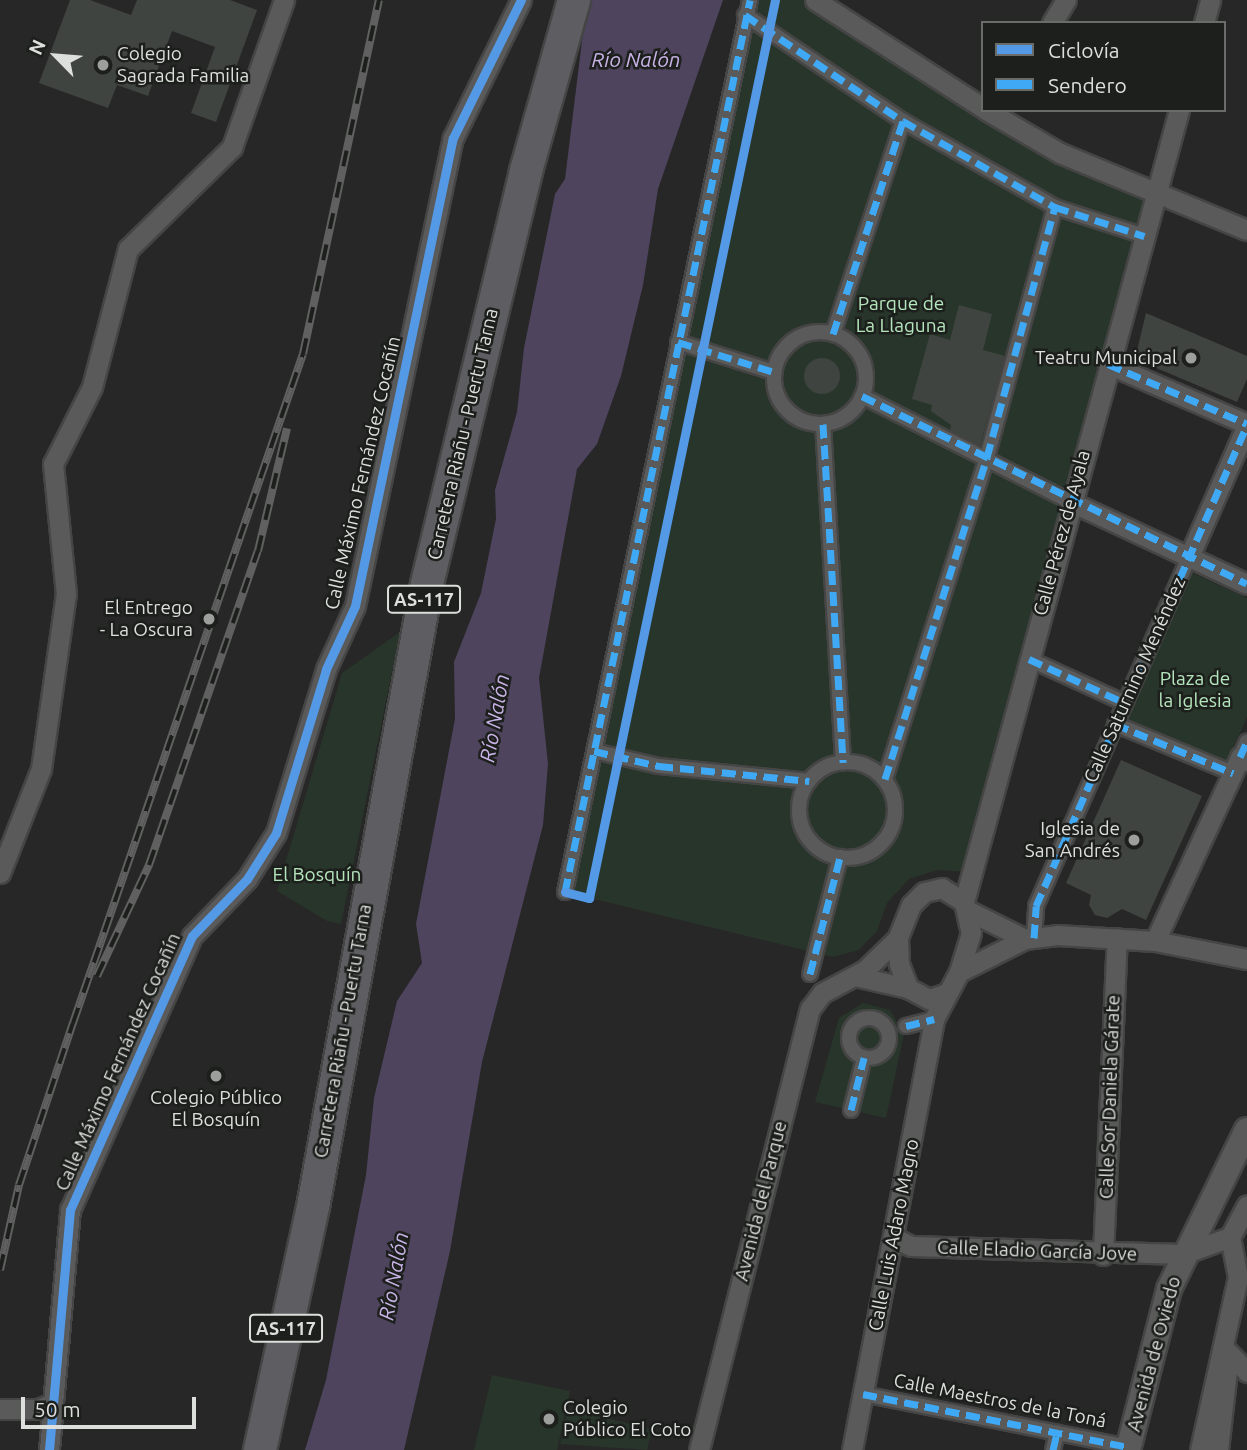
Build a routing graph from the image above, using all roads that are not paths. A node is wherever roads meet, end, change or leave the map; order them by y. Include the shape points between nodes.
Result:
1 (284, 0) edge
2 (521, 0) edge
3 (574, 0) edge
4 (750, 0) edge
5 (815, 0) edge
6 (1066, 0) edge
7 (1210, 0) edge
8 (745, 16) junction
9 (1053, 21) edge
10 (1204, 21) edge
11 (981, 106) edge
12 (991, 112) edge
13 (1178, 112) edge
14 (903, 121) junction
15 (1155, 195) junction
16 (1055, 207) junction
17 (1247, 230) edge
18 (1144, 236) junction
19 (833, 334) junction
20 (678, 342) junction
21 (1108, 364) junction
22 (774, 372) junction
23 (862, 396) junction
24 (823, 424) junction
25 (1247, 424) edge
26 (987, 457) junction
27 (1069, 501) junction
28 (1189, 557) junction
29 (1247, 584) edge
30 (1029, 659) junction
31 (1125, 703) junction
32 (1115, 724) junction
33 (594, 751) junction
34 (1242, 758) edge
35 (843, 762) junction
36 (885, 779) junction
37 (808, 781) junction
38 (840, 857) junction
39 (970, 872) junction
40 (0, 873) edge
41 (942, 888) junction
42 (565, 892) dead end
43 (966, 906) junction
44 (898, 938) junction
45 (1117, 938) junction
46 (1030, 939) junction
47 (1155, 941) junction
48 (1247, 959) edge
49 (960, 972) junction
50 (810, 974) dead end
51 (855, 976) junction
52 (908, 988) junction
53 (937, 996) junction
54 (934, 1019) junction
55 (906, 1026) dead end
56 (864, 1058) dead end
57 (851, 1110) dead end
58 (1247, 1130) edge
59 (1246, 1208) edge
60 (893, 1237) junction
61 (1230, 1237) junction
62 (1103, 1255) junction
63 (1182, 1257) junction
64 (1225, 1348) junction
65 (1247, 1371) edge
66 (863, 1394) junction
67 (51, 1404) junction
68 (0, 1409) edge
69 (1057, 1433) junction
70 (1128, 1449) edge
71 (49, 1450) edge
72 (260, 1450) edge
73 (699, 1450) edge
74 (852, 1450) edge
75 (1053, 1450) edge
76 (1200, 1450) edge
77 (1218, 1450) edge

1 - 40 street via 232,147 128,249 92,387 53,464 66,594 41,769
2 - 67 street, Calle Máximo Fernández Cocañín via 453,138 355,606 326,669 276,833 247,879 192,936 70,1210
3 - 72 main road, Carretera Riañu - Puertu Tarna / AS-117 via 526,171 427,584 313,1207
4 - 8 street
5 - 11 street
6 - 9 street
7 - 10 street
8 - 14 street
8 - 20 street
12 - 15 street via 1050,148
13 - 15 street, Calle Pérez de Ayala
14 - 16 street
14 - 19 street
15 - 17 street
15 - 18 street, Calle Pérez de Ayala
16 - 18 street
16 - 26 street
18 - 21 street, Calle Pérez de Ayala
19 - 22 street via 809,334 788,344
19 - 23 street via 861,359
20 - 22 street
20 - 33 street
21 - 25 street
21 - 27 street, Calle Pérez de Ayala
22 - 24 street via 786,410
23 - 24 street via 846,415
23 - 26 street
24 - 35 street
25 - 28 street, Calle Saturnino Menéndez
26 - 27 street
26 - 36 street
27 - 28 street
27 - 30 street, Calle Pérez de Ayala
28 - 29 street
28 - 31 street, Calle Saturnino Menéndez
30 - 31 street
30 - 39 street, Calle Pérez de Ayala
31 - 32 street, Calle Saturnino Menéndez
32 - 34 street
32 - 46 street, Calle Saturnino Menéndez via 1036,906
33 - 37 street via 659,766
33 - 42 street
34 - 47 street
35 - 36 street via 859,762
35 - 37 street
36 - 38 street via 896,810 884,841 872,851
37 - 38 street via 802,794 801,823 816,846
38 - 50 street
39 - 41 street
39 - 43 street, Calle Pérez de Ayala
41 - 43 street
41 - 44 street via 924,892 911,905
43 - 46 street
43 - 49 street via 971,933
44 - 51 street, Avenida del Parque
44 - 52 street
45 - 46 street
45 - 47 street
45 - 62 street, Calle Sor Daniela Gárate
46 - 49 street
47 - 48 street
49 - 53 street
51 - 52 street
51 - 73 street, Avenida del Parque via 822,993 810,1009
52 - 53 street
53 - 54 street, Calle Luis Adaro Magro
54 - 55 street
54 - 60 street, Calle Luis Adaro Magro
56 - 57 street
58 - 63 street, Avenida de Oviedo
59 - 61 street
60 - 62 street, Calle Eladio García Jove via 911,1246
60 - 66 street, Calle Luis Adaro Magro
61 - 63 street, Calle Eladio García Jove
61 - 64 street via 1238,1277
62 - 63 street, Calle Eladio García Jove
63 - 70 street, Avenida de Oviedo
64 - 65 street
64 - 76 street
64 - 77 street
66 - 69 street, Calle Maestros de la Toná
66 - 74 street, Calle Luis Adaro Magro
67 - 68 street
67 - 71 street, Calle Máximo Fernández Cocañín
69 - 70 street, Calle Maestros de la Toná
69 - 75 street

